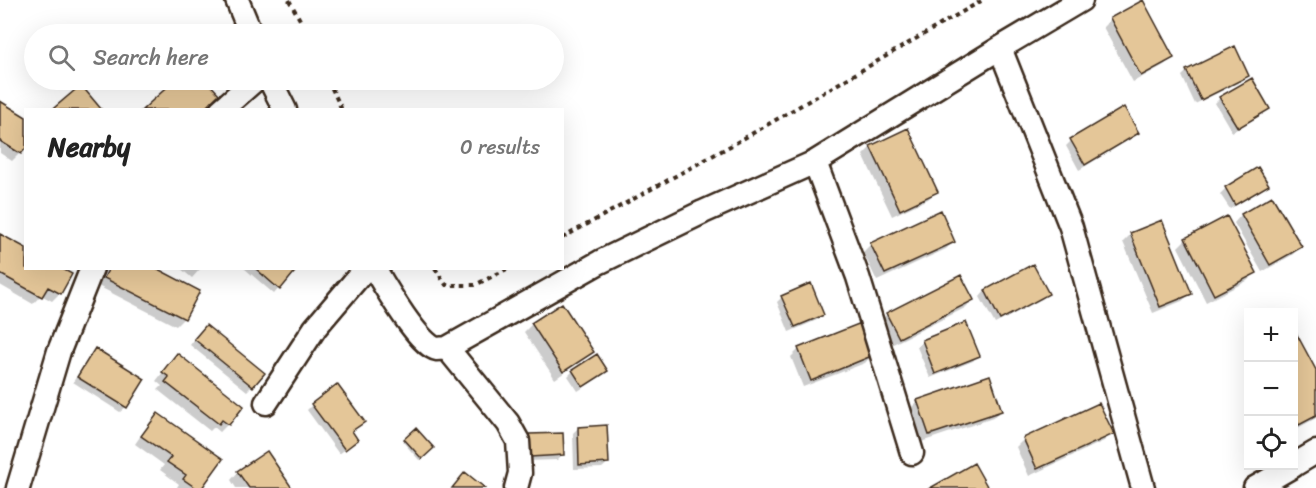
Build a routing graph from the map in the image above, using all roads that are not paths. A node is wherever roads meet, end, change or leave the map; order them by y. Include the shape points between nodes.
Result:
1 (237, 0) edge
2 (1081, 0) edge
3 (247, 24) edge
4 (1000, 48) junction
5 (244, 90) edge
6 (275, 90) edge
7 (223, 108) edge
8 (284, 108) edge
9 (815, 162) junction
10 (91, 270) edge
11 (364, 270) edge
12 (375, 270) edge
13 (447, 348) junction
14 (266, 403) dead end
15 (1316, 452) edge
16 (912, 453) dead end
17 (1298, 462) edge
18 (1285, 470) edge
19 (18, 488) edge
20 (516, 488) edge
21 (1143, 488) edge
22 (1255, 488) edge

1 - 3 street
2 - 4 street
4 - 9 street
4 - 21 street via 1071,227
5 - 7 street
6 - 8 street
9 - 13 street via 600,262
9 - 16 street via 858,277
10 - 19 street via 59,351
11 - 14 street via 315,328
12 - 13 street via 426,344
13 - 20 street via 518,441 520,473
15 - 17 street
18 - 22 street

